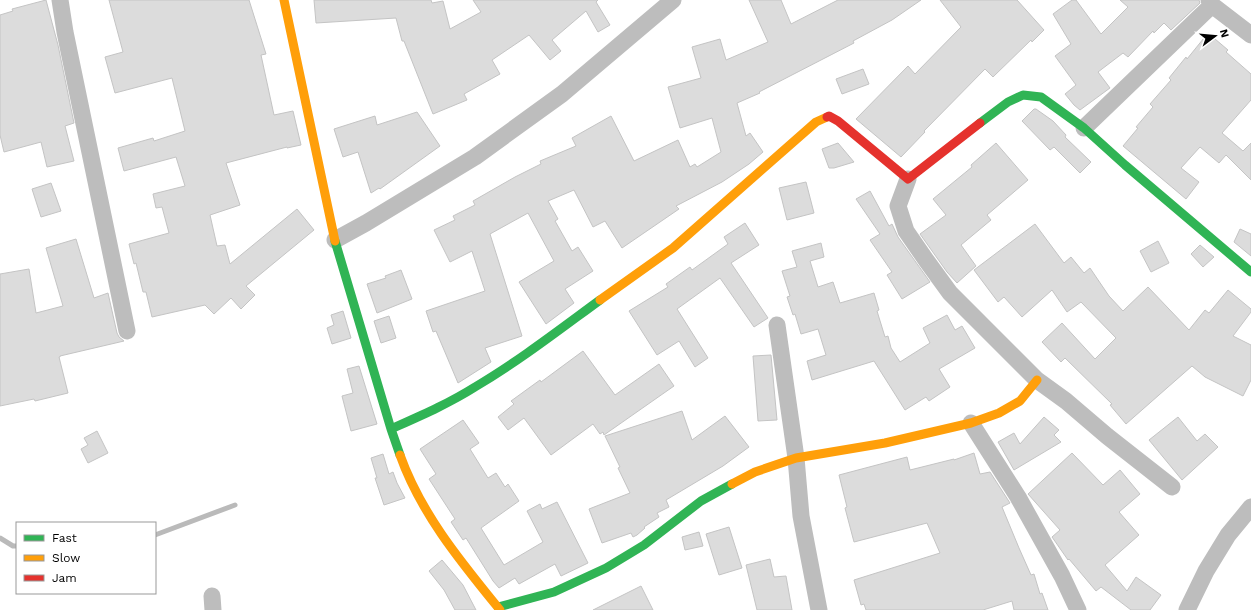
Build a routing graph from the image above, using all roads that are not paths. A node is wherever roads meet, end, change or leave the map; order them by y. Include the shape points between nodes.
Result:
1 (60, 0) edge
2 (284, 0) edge
3 (673, 0) edge
4 (1211, 3) edge
5 (1251, 35) edge
6 (1084, 128) junction
7 (908, 179) junction
8 (335, 240) junction
9 (1251, 272) edge
10 (777, 326) dead end
11 (126, 331) dead end
12 (1037, 380) junction
13 (971, 423) junction
14 (391, 429) junction
15 (796, 458) junction
16 (1172, 487) dead end
17 (1251, 507) edge
18 (499, 608) edge
19 (819, 610) edge
20 (1078, 610) edge
21 (1187, 610) edge

1 - 11 street
2 - 8 street
3 - 8 street via 562,94 475,157
4 - 5 street
4 - 6 street
6 - 7 street via 1041,97 1023,95 1008,102
6 - 9 street
7 - 12 street via 898,206 906,231 950,293
7 - 14 street via 830,116 816,122 673,248 476,387
8 - 14 street
10 - 15 street
12 - 13 street via 1020,401 999,413
12 - 16 street
13 - 15 street via 885,443
13 - 20 street via 1018,497
14 - 18 street via 408,477 429,515 458,558
15 - 18 street via 755,472 701,501 644,545 606,568 554,592
15 - 19 street via 801,516
17 - 21 street via 1228,535 1206,571

